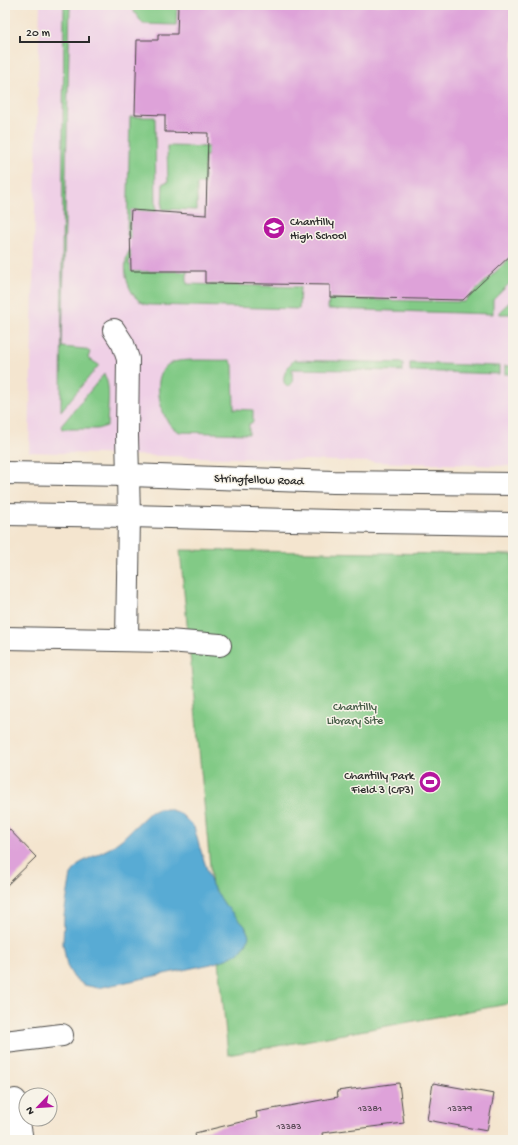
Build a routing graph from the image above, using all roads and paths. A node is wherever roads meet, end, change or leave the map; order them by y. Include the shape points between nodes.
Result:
1 (114, 330) dead end
2 (5, 473) edge
3 (128, 475) junction
4 (513, 484) edge
5 (5, 514) edge
6 (129, 516) junction
7 (513, 524) edge
8 (5, 638) edge
9 (127, 640) junction
10 (220, 645) dead end
11 (62, 1035) dead end
12 (5, 1042) edge
13 (16, 1100) dead end
14 (22, 1140) edge

1 - 3 main road via 123,344 128,359
2 - 3 main road, Stringfellow Road
3 - 4 main road, Stringfellow Road via 332,482
3 - 6 main road
5 - 6 main road
6 - 7 main road
6 - 9 main road
8 - 9 main road
9 - 10 main road
11 - 12 main road
13 - 14 main road

